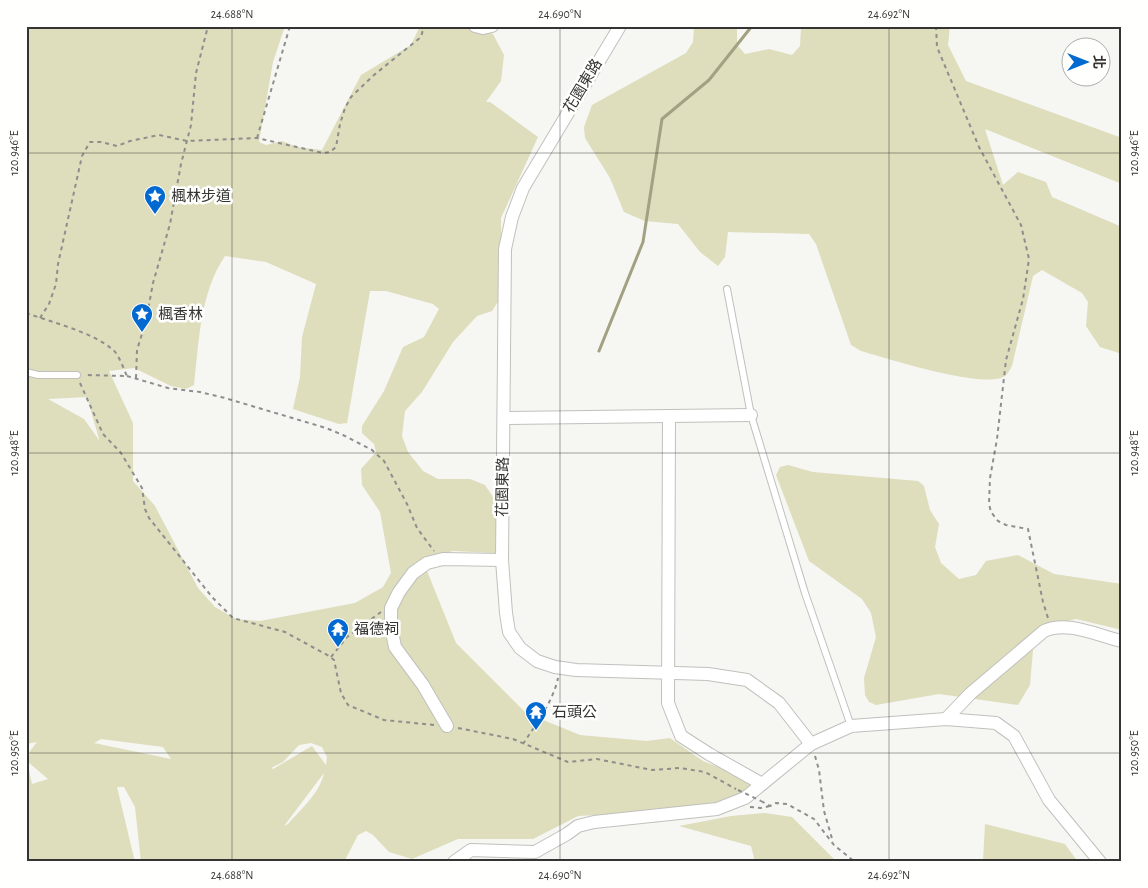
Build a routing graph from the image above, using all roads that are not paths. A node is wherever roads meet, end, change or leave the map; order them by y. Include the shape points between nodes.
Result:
1 (475, 26) edge
2 (492, 26) edge
3 (620, 26) edge
4 (727, 289) dead end
5 (26, 372) edge
6 (77, 375) road end
7 (751, 416) junction
8 (504, 418) junction
9 (669, 418) junction
10 (502, 560) junction
11 (1122, 641) edge
12 (668, 673) junction
13 (946, 719) junction
14 (447, 726) road end
15 (851, 726) junction
16 (811, 744) junction
17 (762, 784) junction
18 (454, 862) edge
19 (1100, 862) edge

1 - 2 street
3 - 8 street, 花園東路 via 522,188 512,217 505,249
4 - 7 lane
5 - 6 lane
7 - 9 street
7 - 15 lane via 805,593
8 - 9 street
8 - 10 street, 花園東路
9 - 12 street
10 - 12 street, 花園東路 via 509,632 520,648 538,661 576,670
10 - 14 street via 443,559 427,563 413,573 398,592 392,608 395,647
11 - 13 street via 1069,628 1044,631 971,693
12 - 16 street, 花園東路 via 708,674 747,680 779,703
12 - 17 street via 668,703 681,736
13 - 15 street
13 - 19 street via 996,724 1014,736 1049,800
15 - 16 street
16 - 17 street
17 - 18 street via 738,802 717,809 594,822 578,826 535,852 470,850

